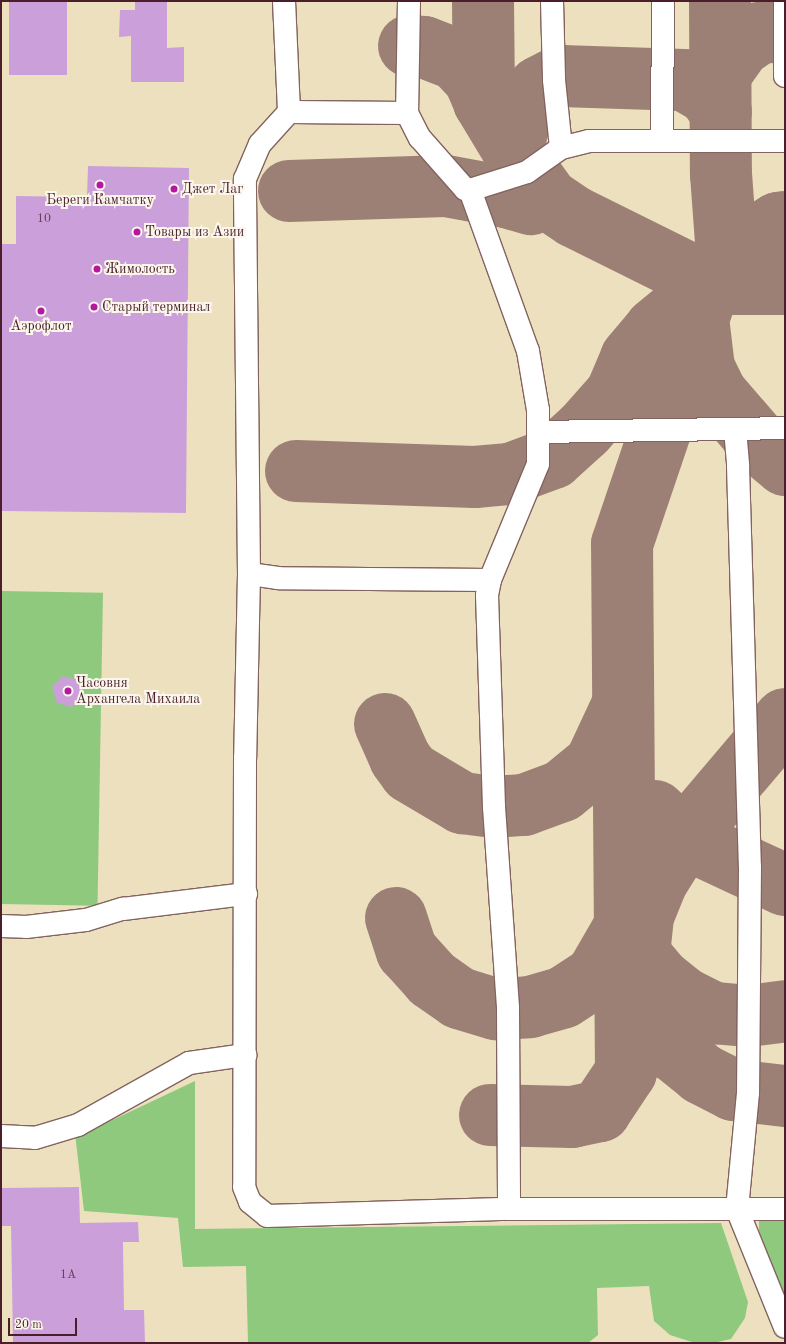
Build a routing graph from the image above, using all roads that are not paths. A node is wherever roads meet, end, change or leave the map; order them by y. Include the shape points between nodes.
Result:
1 (284, 1) edge
2 (409, 1) edge
3 (552, 1) edge
4 (663, 1) edge
5 (785, 1) edge
6 (785, 76) edge
7 (289, 112) junction
8 (407, 113) junction
9 (662, 141) junction
10 (785, 141) edge
11 (561, 148) junction
12 (470, 190) junction
13 (785, 428) edge
14 (735, 429) junction
15 (538, 432) junction
16 (249, 574) junction
17 (490, 580) junction
18 (246, 894) junction
19 (1, 926) edge
20 (245, 1055) junction
21 (1, 1136) edge
22 (509, 1209) junction
23 (738, 1209) junction
24 (785, 1209) edge
25 (785, 1327) edge

1 - 7 lane
2 - 8 lane
3 - 11 lane via 554,80
4 - 9 lane
5 - 6 lane
7 - 8 lane
7 - 16 lane via 260,144 245,179
8 - 12 lane via 420,138 465,189
9 - 10 lane
9 - 11 lane via 589,140
11 - 12 lane via 528,172
12 - 15 lane via 528,351 535,385
13 - 14 lane
14 - 15 lane
14 - 23 lane via 750,867 748,1093
15 - 17 lane via 538,464
16 - 17 lane via 278,578
16 - 18 lane via 245,727
17 - 22 lane via 487,594 494,807 508,1008
18 - 19 lane via 123,909 86,920 26,927
18 - 20 lane
20 - 21 lane via 189,1063 78,1125 35,1138
20 - 22 lane via 244,1187 250,1202 267,1216
22 - 23 lane
23 - 24 lane
23 - 25 lane

